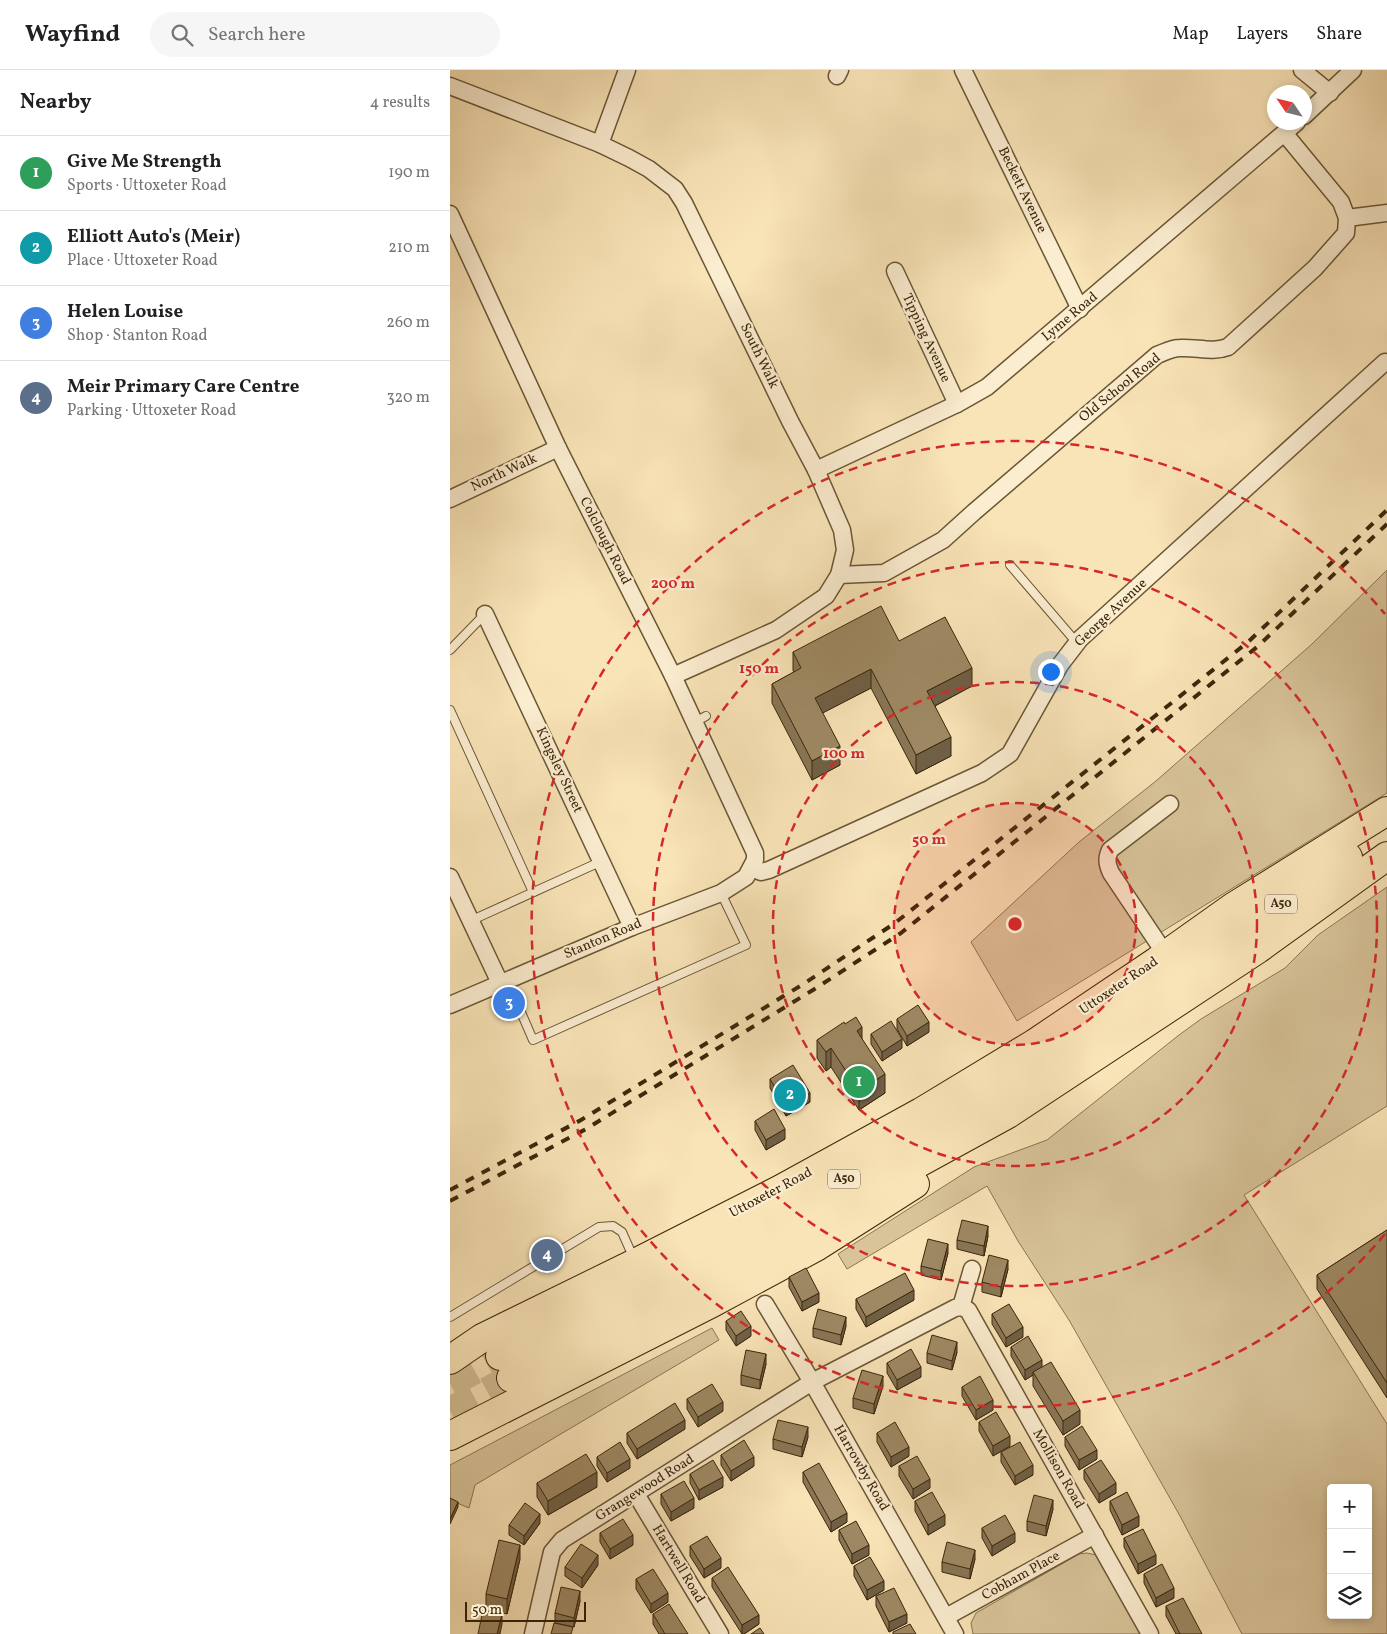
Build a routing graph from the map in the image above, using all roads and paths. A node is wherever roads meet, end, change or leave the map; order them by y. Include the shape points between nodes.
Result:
1 (627, 70) edge
2 (963, 70) edge
3 (1302, 70) edge
4 (1353, 70) edge
5 (450, 86) edge
6 (1330, 93) junction
7 (1312, 109) edge
8 (1289, 130) edge
9 (1292, 130) edge
10 (600, 144) junction
11 (1387, 213) edge
12 (450, 214) edge
13 (1347, 218) junction
14 (895, 271) dead end
15 (1080, 309) junction
16 (1385, 362) dead end
17 (957, 404) junction
18 (558, 448) junction
19 (816, 470) junction
20 (450, 499) edge
21 (1010, 565) dead end
22 (839, 575) junction
23 (485, 614) joint
24 (1078, 643) junction
25 (450, 650) edge
26 (673, 676) junction
27 (450, 710) edge
28 (1170, 804) dead end
29 (1387, 811) edge
30 (1387, 830) edge
31 (1387, 856) edge
32 (602, 861) junction
33 (752, 868) junction
34 (450, 877) edge
35 (533, 892) junction
36 (721, 894) junction
37 (470, 921) junction
38 (632, 927) junction
39 (1175, 949) junction
40 (503, 982) junction
41 (450, 1005) edge
42 (1008, 1114) junction
43 (635, 1263) junction
44 (972, 1269) dead end
45 (765, 1304) dead end
46 (962, 1307) junction
47 (450, 1317) edge
48 (450, 1360) edge
49 (812, 1382) junction
50 (450, 1436) edge
51 (636, 1494) junction
52 (1095, 1535) junction
53 (946, 1618) junction
54 (533, 1634) edge
55 (720, 1634) edge
56 (955, 1634) edge
57 (1150, 1634) edge

1 - 10 street
2 - 15 street, Beckett Avenue
3 - 6 street
4 - 6 street
5 - 10 street, South Walk
6 - 7 street
8 - 15 street, Lyme Road
9 - 13 street via 1341,202
10 - 19 street, South Walk via 649,169 675,189
11 - 13 street
12 - 18 street, Colclough Road
13 - 22 street, Old School Road via 1346,234 1315,268 1228,347 1219,350 1180,348 1157,356 943,540 884,573
14 - 17 street, Tipping Avenue
15 - 17 street, Lyme Road via 987,387
16 - 24 street, George Avenue
17 - 19 street, Lyme Road
18 - 20 street, North Walk
18 - 26 street, Colclough Road
19 - 22 street, South Walk via 842,530 845,550
21 - 24 lane
22 - 26 street, South Walk via 826,596 776,630
23 - 25 lane
23 - 32 street, Kingsley Street
24 - 33 street, George Avenue via 1060,665 1010,754 994,766 769,870 762,872
26 - 33 street, Colclough Road via 700,719 753,845 756,853
27 - 35 lane
28 - 39 street via 1110,850 1107,864
29 - 39 highway, Uttoxeter Road via 1233,908
30 - 42 highway, A50 via 1175,978 1001,1092 506,1367 747,1258
31 - 42 highway, A50 via 1250,954
32 - 35 lane
32 - 38 street, Kingsley Street
33 - 36 street, Stanton Road via 746,877
34 - 37 street
35 - 37 lane
36 - 38 street, Stanton Road
36 - 40 lane via 746,945 533,1040
37 - 40 street
38 - 40 street, Stanton Road
39 - 43 highway, Uttoxeter Road via 1035,1044 920,1112 781,1189
40 - 41 street, Stanton Road
42 - 50 highway via 968,1148 816,1247
43 - 47 lane via 622,1232 613,1226 599,1227
43 - 48 highway, Uttoxeter Road via 482,1338
44 - 46 street
45 - 49 street, Harrowby Road
46 - 49 street
46 - 52 street, Mollison Road via 968,1310
49 - 51 street, Grangewood Road
49 - 53 street, Harrowby Road
51 - 54 street, Grangewood Road via 562,1540 552,1552
51 - 55 street, Hartwell Road
52 - 53 street, Cobham Place
52 - 57 street, Mollison Road
53 - 56 street, Harrowby Road

